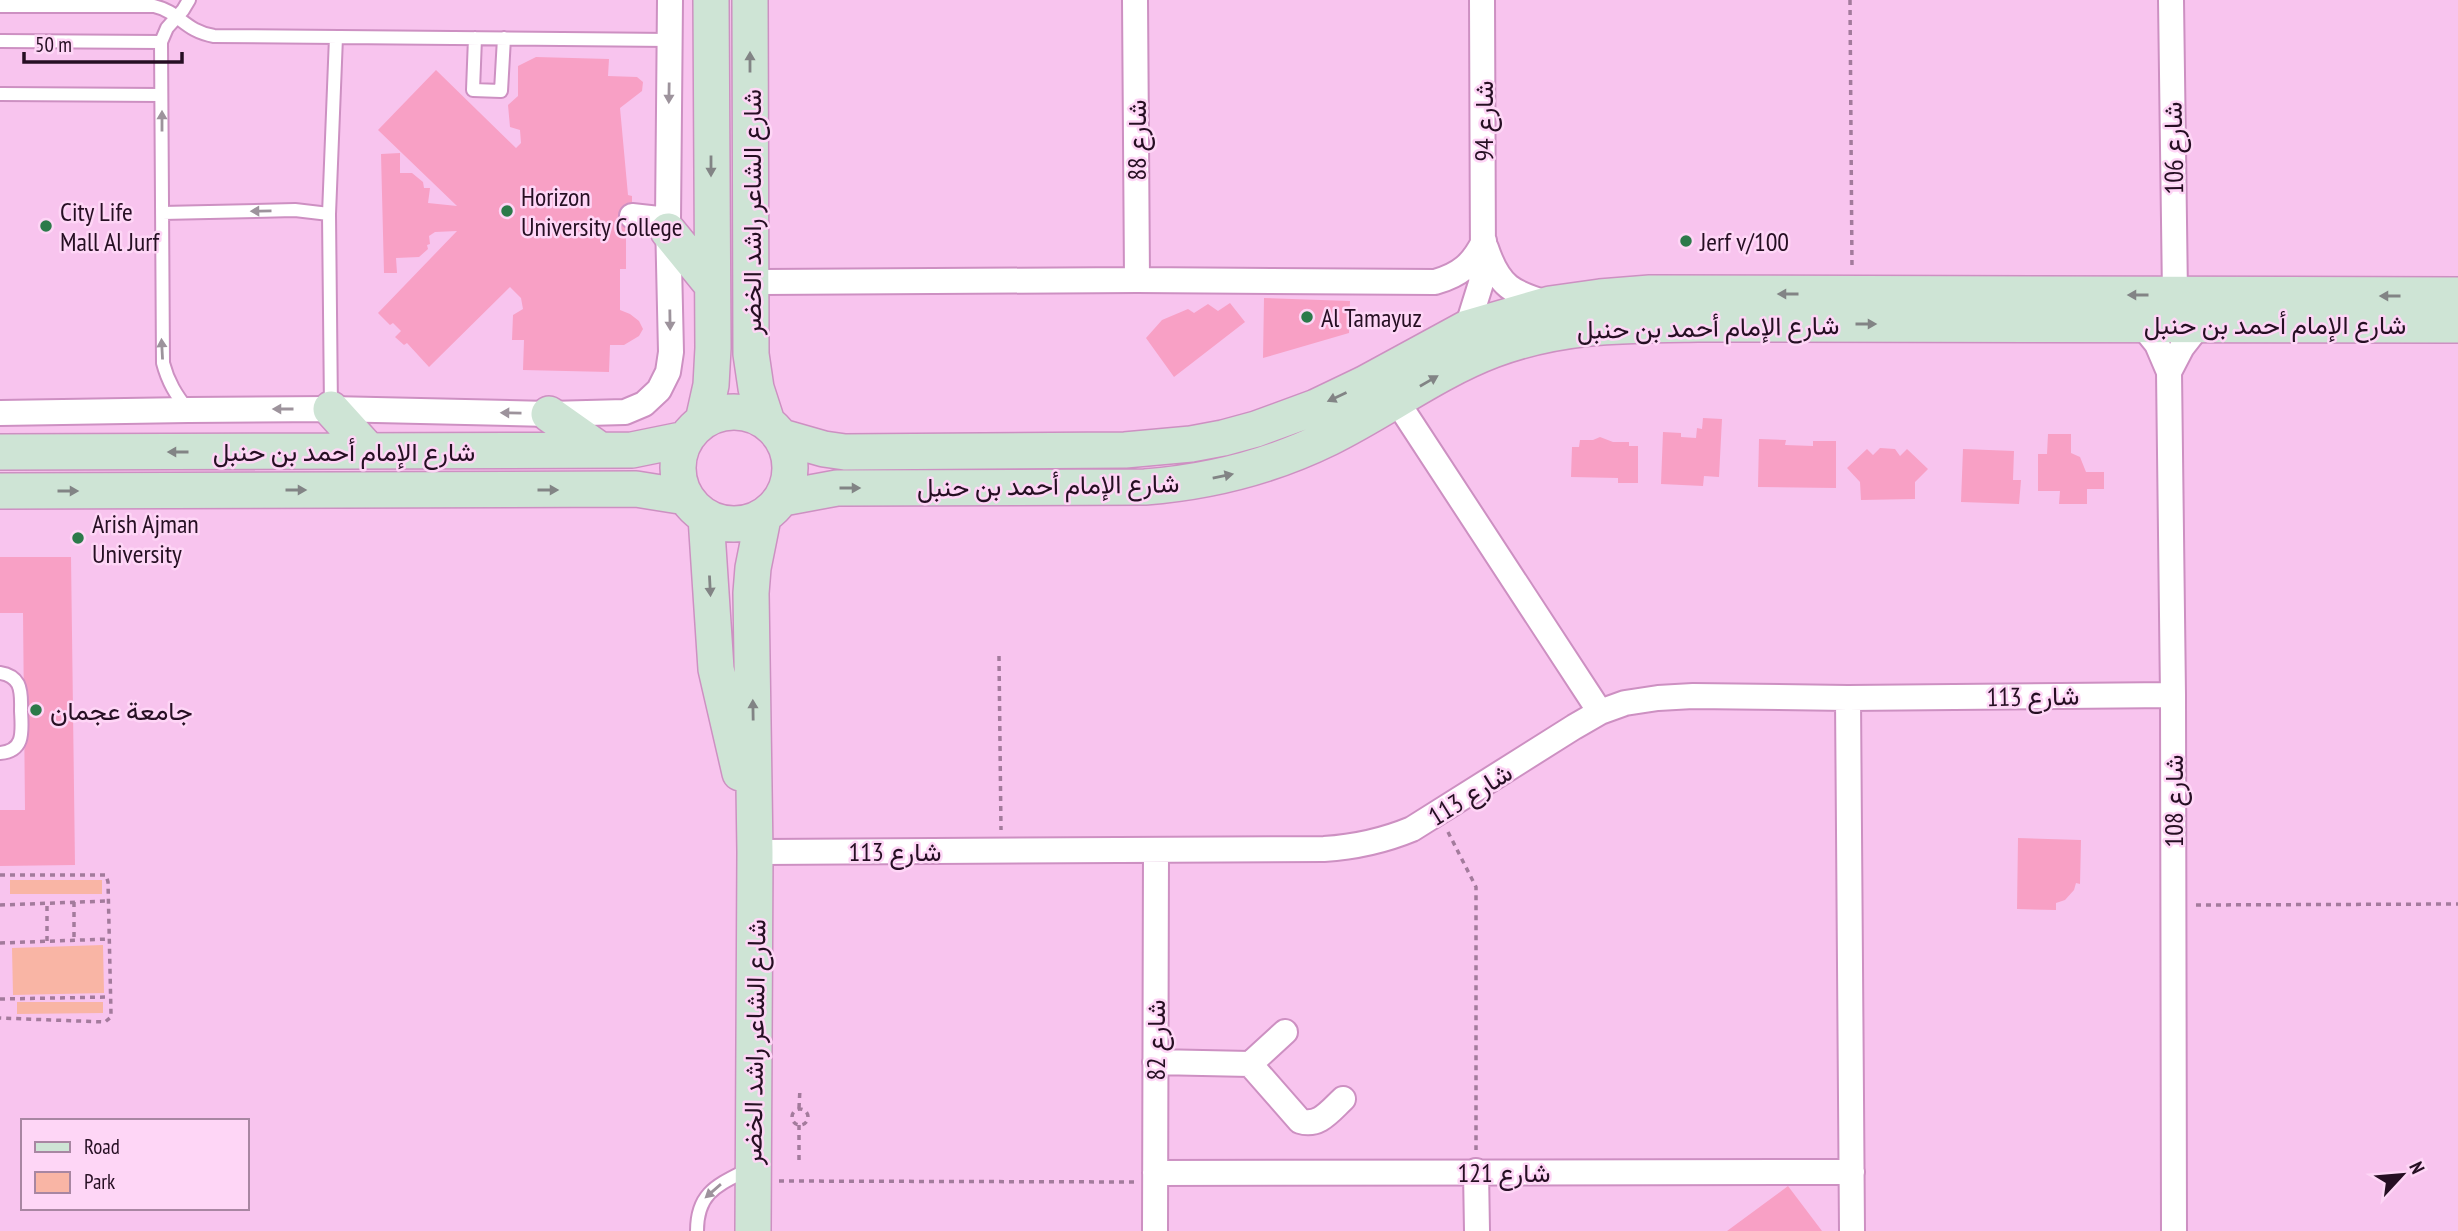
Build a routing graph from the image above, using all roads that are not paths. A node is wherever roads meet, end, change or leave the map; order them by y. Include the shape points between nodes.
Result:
1 (188, 0) edge
2 (670, 0) edge
3 (711, 0) edge
4 (750, 0) edge
5 (1135, 0) edge
6 (1482, 0) edge
7 (2171, 0) edge
8 (0, 6) edge
9 (176, 17) junction
10 (336, 37) junction
11 (475, 38) junction
12 (504, 38) junction
13 (670, 40) junction
14 (0, 41) edge
15 (162, 42) junction
16 (0, 94) edge
17 (161, 95) junction
18 (162, 213) junction
19 (329, 214) junction
20 (632, 216) dead end
21 (668, 225) junction
22 (1484, 241) junction
23 (1137, 280) junction
24 (751, 282) junction
25 (1435, 282) junction
26 (712, 285) junction
27 (2175, 295) junction
28 (2458, 295) edge
29 (1550, 304) junction
30 (1471, 316) junction
31 (2141, 324) junction
32 (2200, 324) junction
33 (2458, 325) edge
34 (2169, 372) junction
35 (1396, 400) junction
36 (331, 409) junction
37 (188, 410) junction
38 (0, 413) edge
39 (549, 414) junction
40 (694, 430) junction
41 (775, 430) junction
42 (600, 450) junction
43 (369, 451) junction
44 (0, 453) edge
45 (0, 491) edge
46 (696, 507) junction
47 (773, 508) junction
48 (0, 673) edge
49 (2173, 695) junction
50 (1848, 698) junction
51 (1600, 712) junction
52 (0, 753) edge
53 (1156, 850) junction
54 (755, 852) junction
55 (1285, 1031) dead end
56 (1155, 1062) junction
57 (1250, 1064) junction
58 (1343, 1099) dead end
59 (1476, 1171) junction
60 (1852, 1172) junction
61 (752, 1174) junction
62 (1155, 1178) junction
63 (697, 1231) edge
64 (753, 1231) edge
65 (1155, 1231) edge
66 (1477, 1231) edge
67 (1852, 1231) edge
68 (2174, 1231) edge

1 - 9 lane
2 - 13 street
3 -> 26 street, شارع الشاعر راشد الخضر
24 -> 4 street, شارع الشاعر راشد الخضر
5 - 23 street, شارع 88
6 - 22 street, شارع 94
7 - 27 street, شارع 106
8 - 9 lane via 154,6
9 - 10 lane via 193,30 214,36
9 - 15 lane
10 - 11 lane
10 - 19 lane
11 - 12 lane
11 - 12 lane via 473,90 501,91
12 - 13 lane
13 -> 21 street
14 - 15 lane
15 - 17 lane
16 - 17 lane
18 -> 17 lane
19 -> 18 lane via 295,210
37 -> 18 lane via 168,380 163,363
19 - 36 lane
20 - 21 street
21 - 26 street
21 -> 39 street via 671,352 659,390 644,404 625,412
22 - 25 street via 1466,269
22 - 29 street, شارع 94 via 1492,266 1507,287
22 - 30 street, شارع 94 via 1481,283
23 - 24 street
23 - 25 street
24 - 41 street, شارع الشاعر راشد الخضر via 752,371
25 - 30 street via 1457,290
26 - 40 street, شارع الشاعر راشد الخضر via 713,366
28 -> 27 street, شارع الإمام أحمد بن حنبل
27 -> 29 street, شارع الإمام أحمد بن حنبل via 1650,293
29 - 30 street, شارع الإمام أحمد بن حنبل
30 -> 41 street, شارع الإمام أحمد بن حنبل via 1364,384 1316,407 1256,429 1191,444 1125,450 845,452
31 - 32 street, شارع الإمام أحمد بن حنبل
31 - 34 street, شارع 108 via 2157,344
35 -> 31 street, شارع الإمام أحمد بن حنبل via 1492,351 1575,328
32 - 33 street, شارع الإمام أحمد بن حنبل
32 - 34 street
34 - 49 street, شارع 108
47 -> 35 street, شارع الإمام أحمد بن حنبل via 838,488 1186,484 1267,465 1331,438
35 - 51 street
36 -> 37 street
39 -> 36 street
36 - 43 street
37 - 38 street
39 - 42 street
40 - 41 street via 715,414 729,411 742,412
40 - 42 street, شارع الإمام أحمد بن حنبل via 645,449
40 - 46 street via 680,452 678,468 680,483
41 - 47 street via 790,457 790,479
42 - 43 street, شارع الإمام أحمد بن حنبل
43 -> 44 street, شارع الإمام أحمد بن حنبل
45 -> 46 street, شارع الإمام أحمد بن حنبل via 636,489
46 - 47 street via 735,525 749,523
46 -> 54 street, شارع الشاعر راشد الخضر via 716,669
54 -> 47 street, شارع الشاعر راشد الخضر via 752,568
48 - 52 lane via 19,685 22,732 16,748
49 - 50 street, شارع 113
49 - 68 street, شارع 108
50 - 51 street, شارع 113 via 1693,696 1625,703
50 - 60 street
51 - 53 street, شارع 113 via 1403,833 1355,847
53 - 54 street, شارع 113
53 - 56 street, شارع 82
54 - 61 street, شارع الشاعر راشد الخضر
55 - 57 street
56 - 57 street
56 - 62 street, شارع 82
57 - 58 street via 1300,1121 1317,1122
59 - 60 street, شارع 121
59 - 62 street, شارع 121
59 - 66 street
60 - 67 street
61 -> 63 lane via 715,1186 705,1196
61 - 64 street, شارع الشاعر راشد الخضر
62 - 65 street, شارع 82

